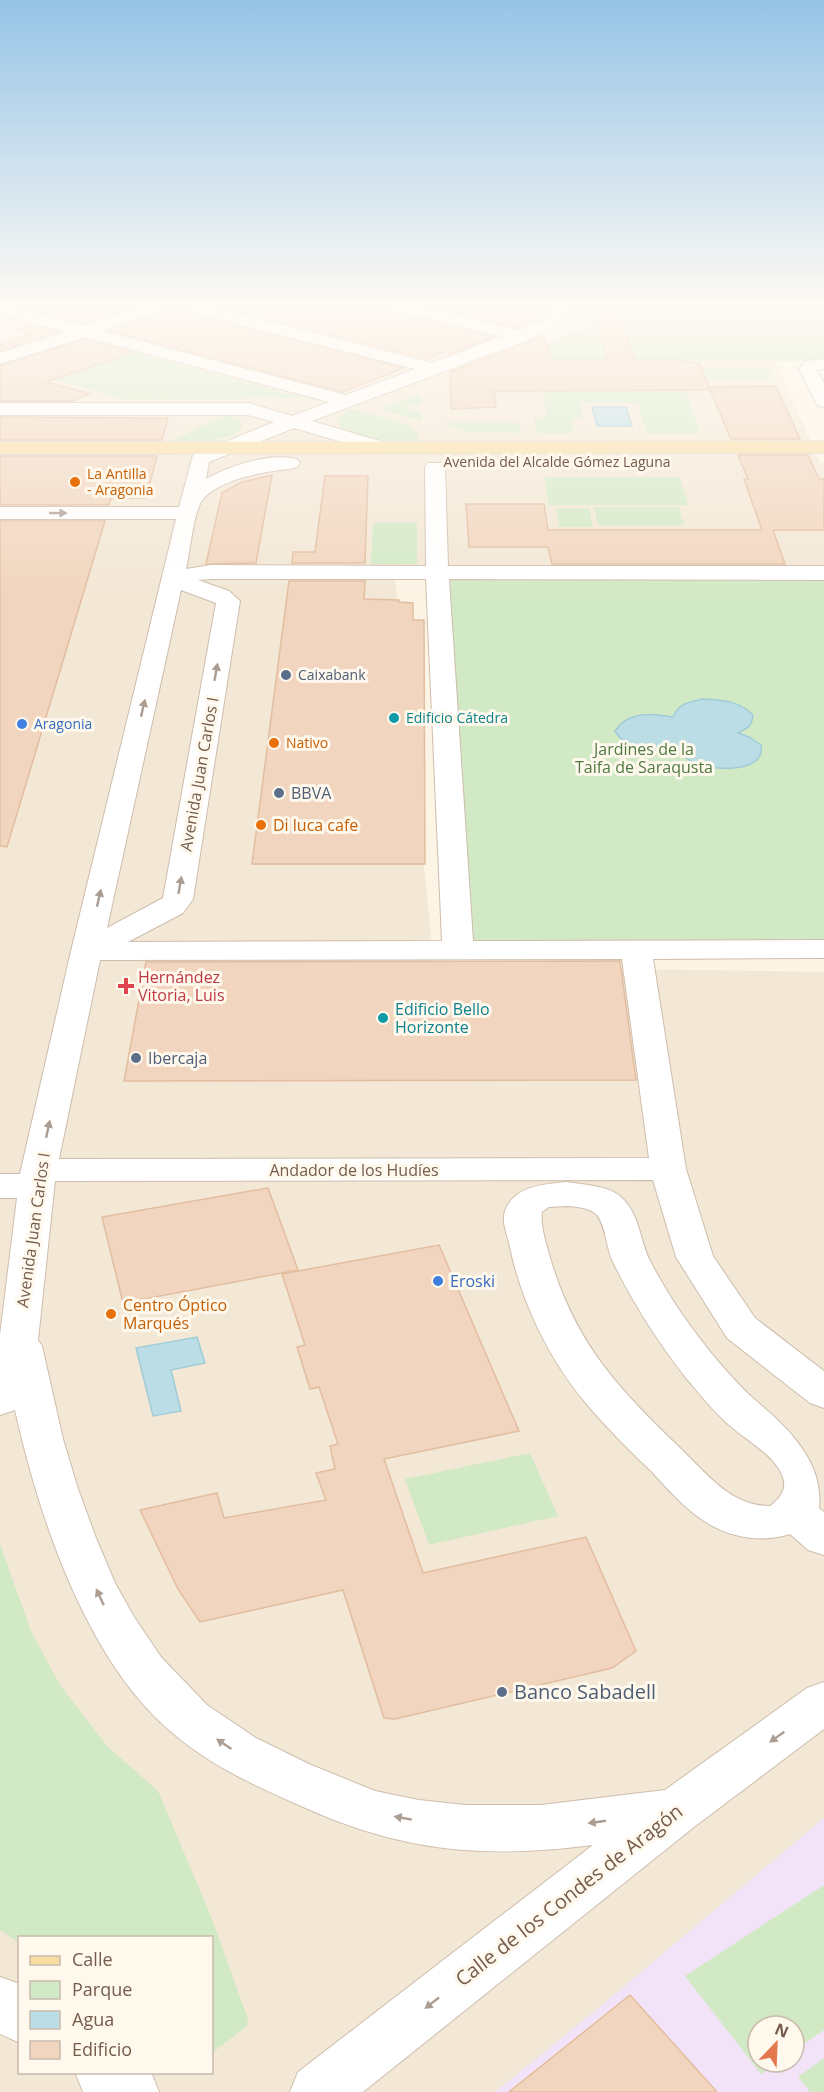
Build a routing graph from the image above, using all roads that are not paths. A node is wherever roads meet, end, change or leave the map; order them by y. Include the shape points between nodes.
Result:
1 (347, 401) edge
2 (0, 409) edge
3 (230, 409) junction
4 (325, 410) junction
5 (292, 422) junction
6 (339, 435) junction
7 (250, 439) junction
8 (824, 447) edge
9 (0, 448) edge
10 (178, 448) junction
11 (226, 448) junction
12 (383, 448) junction
13 (199, 461) junction
14 (824, 462) edge
15 (0, 463) edge
16 (290, 463) junction
17 (435, 467) dead end
18 (188, 507) junction
19 (0, 513) edge
20 (824, 573) edge
21 (437, 574) junction
22 (173, 578) junction
23 (824, 949) edge
24 (458, 950) junction
25 (636, 950) junction
26 (86, 951) junction
27 (668, 1169) junction
28 (38, 1178) junction
29 (0, 1186) edge
30 (20, 1334) junction
31 (824, 1393) edge
32 (0, 1400) edge
33 (809, 1525) edge
34 (824, 1702) edge
35 (676, 1811) junction
36 (0, 2003) edge
37 (18, 2015) edge
38 (104, 2074) edge
39 (131, 2092) edge
40 (318, 2092) edge

1 - 4 street
2 - 3 street
3 - 5 street via 256,410
3 - 7 street via 253,419 255,428
4 - 5 street
4 - 6 street via 329,425
5 - 6 street
5 - 7 street
6 - 12 street
7 - 11 street
8 - 12 main road, Avenida del Alcalde Gómez Laguna
9 - 10 main road, Avenida del Alcalde Gómez Laguna
10 - 11 main road, Avenida del Alcalde Gómez Laguna
10 - 13 street
11 - 12 main road, Avenida del Alcalde Gómez Laguna
11 - 13 street
13 - 15 main road, Avenida del Alcalde Gómez Laguna
13 - 16 main road, Avenida del Alcalde Gómez Laguna
13 - 18 street, Avenida Juan Carlos I
14 - 16 main road, Avenida del Alcalde Gómez Laguna
16 - 18 street, Avenida del Alcalde Gómez Laguna via 229,474 213,481
17 - 21 street
19 -> 18 street
18 - 22 street, Avenida Juan Carlos I
20 - 21 street
21 - 22 street via 211,572
21 - 24 street
26 -> 22 street, Avenida Juan Carlos I
26 -> 22 street, Avenida Juan Carlos I via 172,907 178,899 228,601
23 - 25 street
24 - 25 street
24 - 26 street
25 - 27 street
28 -> 26 street, Avenida Juan Carlos I
27 - 28 street, Andador de los Hudíes
27 - 31 street via 695,1257 741,1328
28 - 29 street, Andador de los Hudíes
28 - 30 street, Avenida Juan Carlos I
30 - 32 street, Avenida Juan Carlos I
35 -> 30 street, Avenida Juan Carlos I via 577,1825 495,1829 430,1823 375,1813 342,1801 225,1745 175,1707 141,1667 114,1626 62,1504 35,1408
33 - 33 street via 803,1474 794,1458 737,1408 692,1358 640,1278 615,1212 593,1198 567,1194 546,1195 525,1207 522,1215 542,1295 595,1387 719,1512 758,1523 780,1520
34 -> 35 street, Calle de los Condes de Aragón
35 -> 40 street, Calle de los Condes de Aragón
36 - 37 street
38 - 39 street

